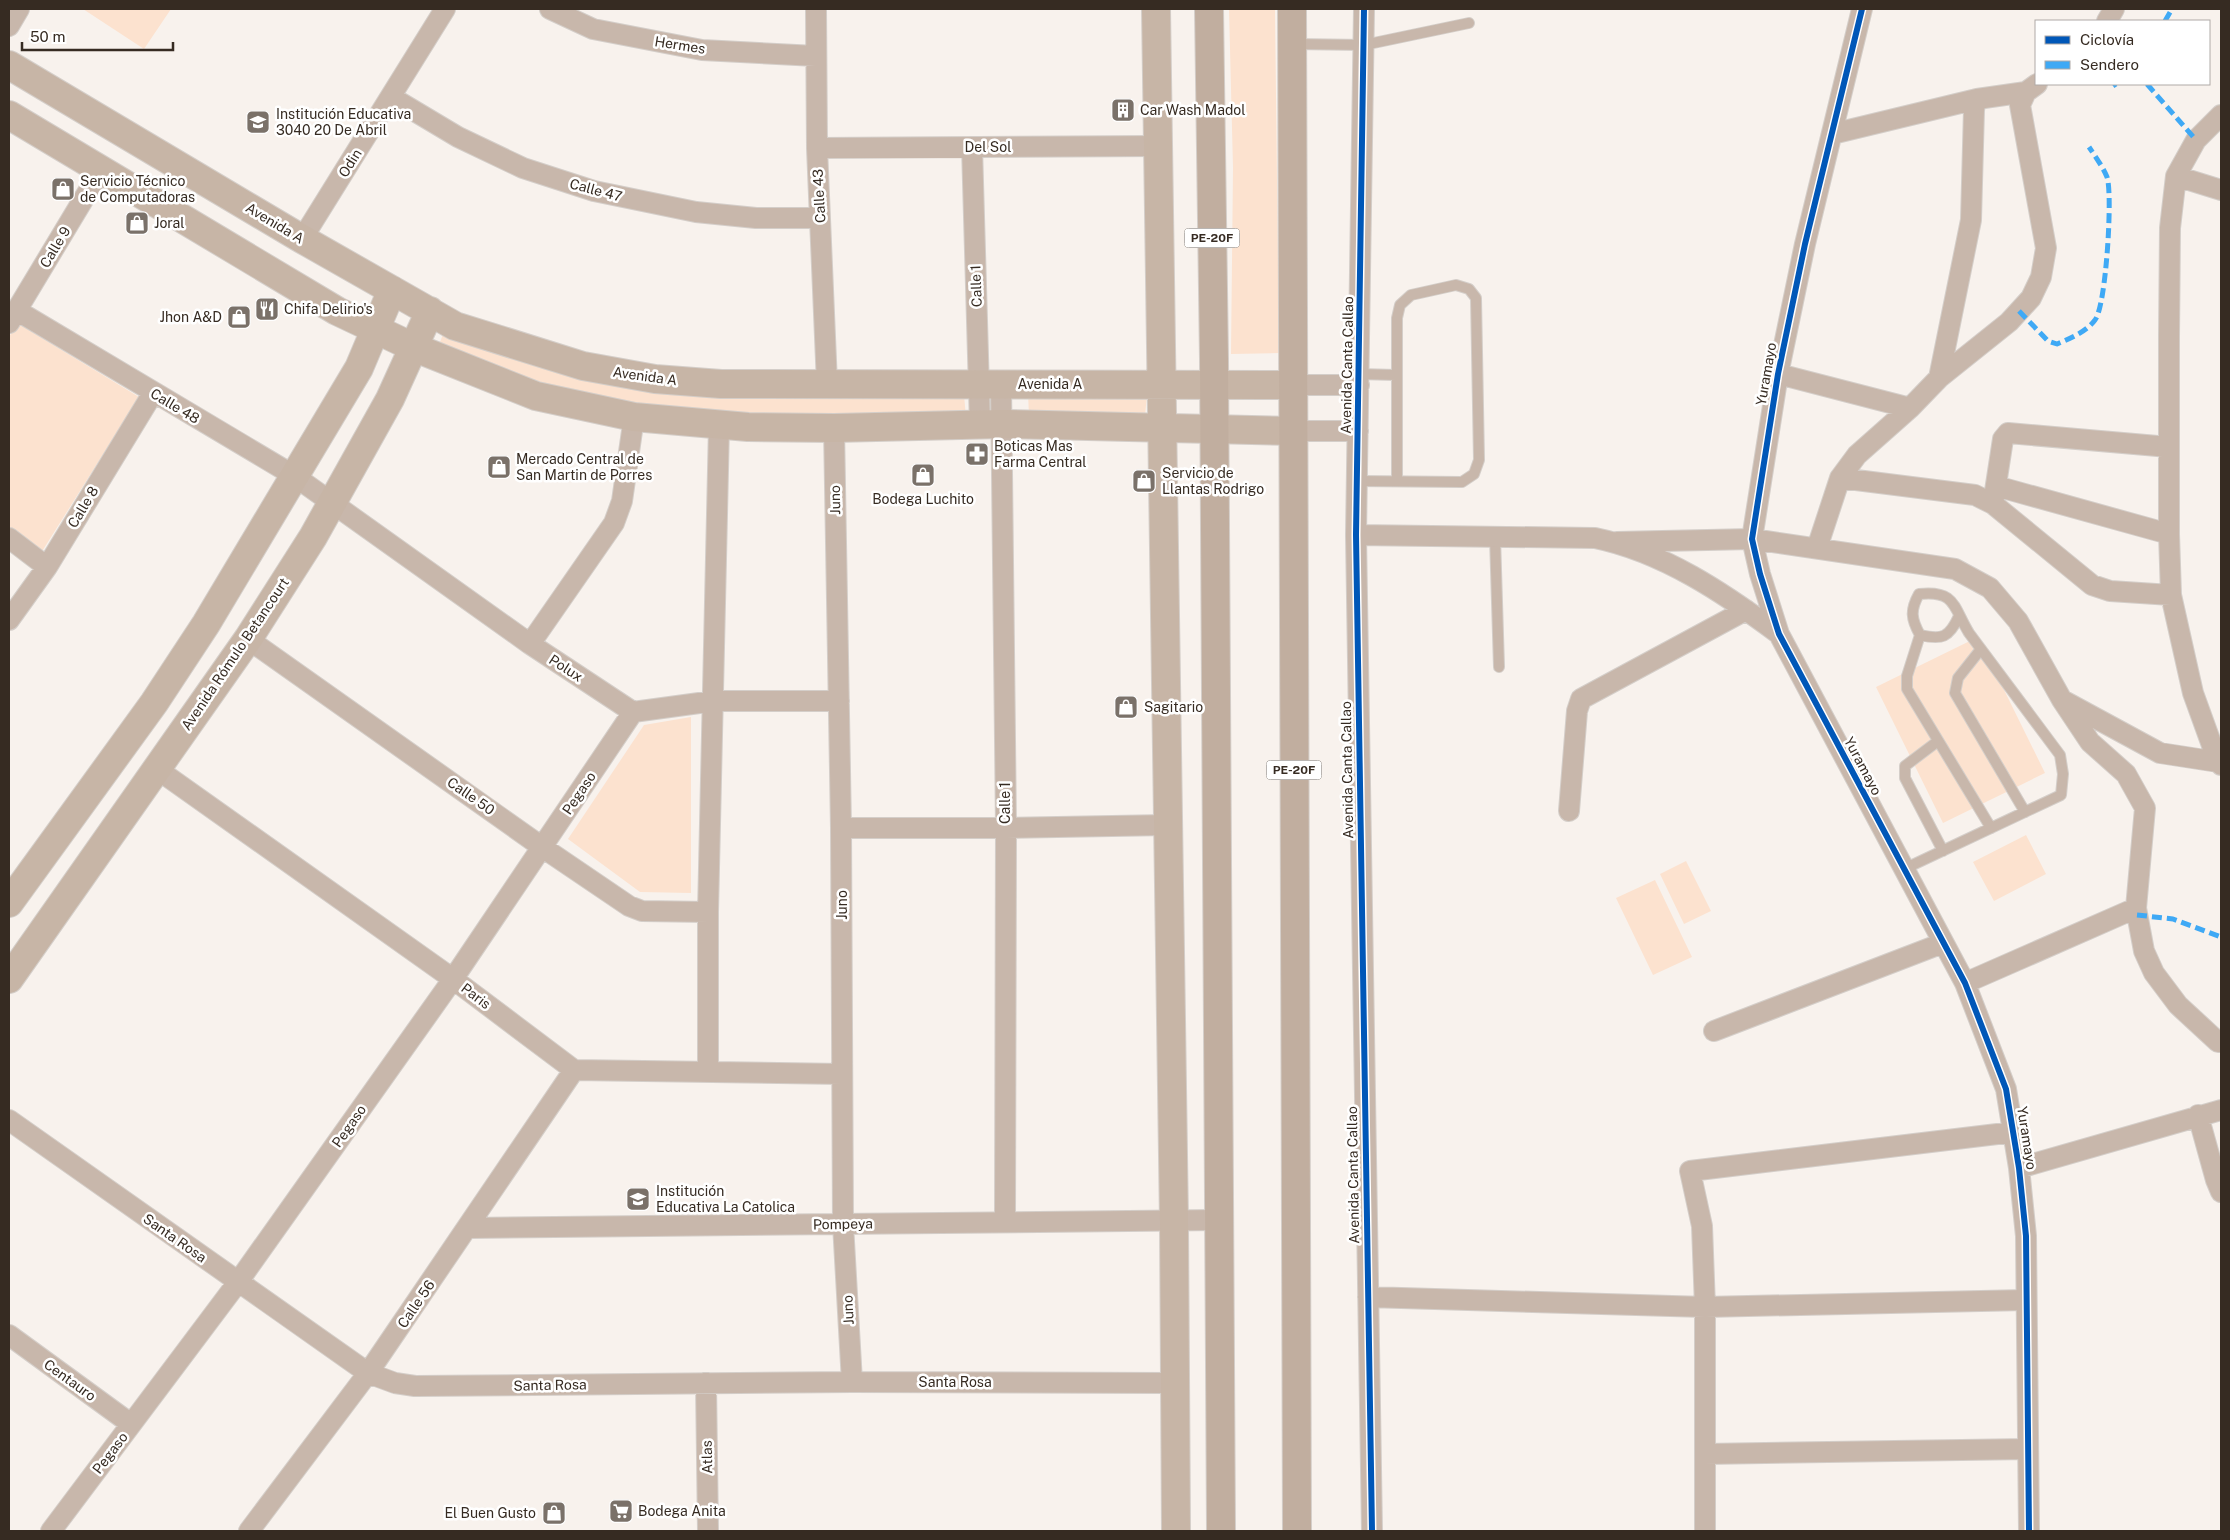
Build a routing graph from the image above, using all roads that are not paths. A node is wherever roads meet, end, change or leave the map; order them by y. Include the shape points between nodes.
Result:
1 (19, 9) edge
2 (445, 9) edge
3 (550, 9) edge
4 (816, 9) edge
5 (1156, 9) edge
6 (1209, 9) edge
7 (1292, 9) edge
8 (1364, 9) edge
9 (1862, 9) edge
10 (2114, 9) edge
11 (2108, 20) edge
12 (1469, 23) dead end
13 (9, 26) edge
14 (1292, 44) junction
15 (1364, 45) junction
16 (816, 56) junction
17 (9, 66) edge
18 (2032, 88) edge
19 (391, 97) junction
20 (1977, 99) junction
21 (9, 115) edge
22 (2221, 115) edge
23 (1832, 134) junction
24 (1159, 146) junction
25 (972, 147) junction
26 (817, 148) junction
27 (101, 170) junction
28 (2176, 176) junction
29 (2221, 190) edge
30 (820, 218) junction
31 (302, 239) junction
32 (392, 290) junction
33 (430, 311) junction
34 (12, 317) edge
35 (375, 329) junction
36 (412, 347) junction
37 (1778, 374) junction
38 (1396, 375) junction
39 (1939, 378) junction
40 (1359, 380) junction
41 (827, 384) junction
42 (990, 384) junction
43 (1214, 384) junction
44 (1162, 385) junction
45 (1292, 385) junction
46 (153, 393) junction
47 (1910, 408) junction
48 (634, 417) junction
49 (992, 425) junction
50 (719, 426) junction
51 (1162, 427) junction
52 (834, 428) junction
53 (1214, 429) junction
54 (1293, 430) junction
55 (1358, 431) junction
56 (2169, 446) junction
57 (293, 475) junction
58 (1840, 478) junction
59 (1357, 481) junction
60 (1397, 481) junction
61 (1995, 495) junction
62 (333, 503) junction
63 (2169, 534) junction
64 (1356, 535) junction
65 (1495, 537) junction
66 (9, 538) edge
67 (1752, 539) junction
68 (1617, 542) junction
69 (1817, 548) junction
70 (47, 567) junction
71 (2171, 595) junction
72 (1746, 610) junction
73 (1959, 616) junction
74 (9, 620) edge
75 (1779, 634) junction
76 (1920, 635) junction
77 (248, 639) junction
78 (530, 644) junction
79 (1981, 648) junction
80 (1499, 667) dead end
81 (2062, 700) junction
82 (714, 701) junction
83 (839, 701) junction
84 (633, 712) junction
85 (1938, 740) junction
86 (2219, 763) edge
87 (156, 769) junction
88 (1569, 811) dead end
89 (2025, 812) junction
90 (1167, 824) junction
91 (841, 828) junction
92 (1006, 828) junction
93 (1991, 828) junction
94 (542, 847) junction
95 (1943, 851) junction
96 (1904, 870) junction
97 (9, 903) edge
98 (2136, 908) junction
99 (708, 912) junction
100 (1943, 943) junction
101 (453, 978) junction
102 (9, 980) edge
103 (1965, 983) junction
104 (1714, 1031) dead end
105 (2221, 1042) edge
106 (574, 1070) junction
107 (708, 1071) junction
108 (842, 1074) junction
109 (2221, 1110) edge
110 (2198, 1115) junction
111 (9, 1120) edge
112 (2014, 1132) junction
113 (2019, 1168) junction
114 (2221, 1192) edge
115 (1218, 1220) junction
116 (1005, 1222) junction
117 (1174, 1222) junction
118 (843, 1224) junction
119 (468, 1228) junction
120 (238, 1282) junction
121 (1368, 1297) junction
122 (2026, 1300) junction
123 (1706, 1308) junction
124 (9, 1335) edge
125 (368, 1374) junction
126 (852, 1382) junction
127 (706, 1383) junction
128 (1174, 1383) junction
129 (132, 1424) junction
130 (2028, 1449) junction
131 (1706, 1454) junction
132 (51, 1531) edge
133 (249, 1531) edge
134 (708, 1531) edge
135 (1176, 1531) edge
136 (1222, 1531) edge
137 (1297, 1531) edge
138 (1372, 1531) edge
139 (1705, 1531) edge
140 (2030, 1531) edge

1 - 13 street
2 - 19 street, Odin
3 - 16 street, Hermes via 592,29 702,50
4 - 16 street, Calle 43
5 - 24 street
6 - 43 main road, PE-20F
7 - 14 main road, PE-20F
8 - 15 street, Avenida Canta Callao
9 - 23 street, Yuramayo
10 - 11 street
12 - 15 lane
14 - 15 lane
14 - 45 main road, PE-20F
15 - 40 street, Avenida Canta Callao
16 - 26 street, Calle 43
17 - 31 street, Avenida A
18 - 20 street
18 - 39 street via 2020,105 2046,248 2041,277 2031,298 2010,322
19 - 30 street, Calle 47 via 458,137 515,164 594,191 696,212 756,218
19 - 31 street, Odin
20 - 23 street
20 - 39 street via 1974,108 1972,220
21 - 27 street
22 - 28 street via 2196,140
23 - 37 street, Yuramayo
24 - 25 street, Del Sol
24 - 44 street
25 - 26 street, Del Sol
25 - 42 street, Calle 1
26 - 30 street, Calle 43
27 - 34 street, Calle 9
27 - 35 street via 337,311
28 - 29 street
28 - 56 street via 2170,228
30 - 41 street, Calle 43
31 - 32 street, Avenida A
32 - 33 street, Avenida A
32 - 35 street
33 - 36 street, Avenida Rómulo Betancourt
33 - 41 street, Avenida A via 455,326 500,341 610,371 654,379 720,384
34 - 46 street, Calle 48
35 - 36 street
35 - 57 street via 359,368
36 - 48 street via 536,396
36 - 62 street, Avenida Rómulo Betancourt via 390,399
37 - 47 street
37 - 67 street, Yuramayo
38 - 40 lane
38 - 60 lane
38 - 60 lane via 1400,305 1411,295 1456,285 1469,289 1476,298 1479,460 1474,474 1462,482
39 - 47 street
40 - 45 street, Avenida A
40 - 55 street, Avenida Canta Callao
41 - 42 street, Avenida A
42 - 44 street, Avenida A
42 - 49 street, Calle 1
43 - 44 street, Avenida A
43 - 45 street, Avenida A
43 - 53 main road, PE-20F
44 - 51 street
45 - 54 main road, PE-20F
46 - 57 street, Calle 48
46 - 70 street, Calle 8
47 - 58 street via 1856,454
48 - 50 street
48 - 78 street via 622,501 614,523
49 - 51 street
49 - 52 street
49 - 92 street, Calle 1
50 - 52 street
50 - 82 street
51 - 53 street
51 - 90 street
52 - 83 street, Juno
53 - 54 street
53 - 115 main road, PE-20F
54 - 55 street
54 - 137 main road, PE-20F
55 - 59 street, Avenida Canta Callao
56 - 61 street via 2008,433 2003,439
56 - 63 street
57 - 62 street, Calle 48
57 - 97 street via 176,670
58 - 61 street via 1976,496
58 - 69 street
59 - 60 lane
59 - 64 street, Avenida Canta Callao
61 - 63 street
61 - 71 street via 2092,585 2110,591
62 - 77 street, Avenida Rómulo Betancourt
62 - 78 street, Polux
63 - 71 street
64 - 65 street
64 - 121 street, Avenida Canta Callao
65 - 68 street via 1595,538
65 - 80 lane
66 - 70 street
67 - 68 street
67 - 69 street
67 - 75 street, Yuramayo
68 - 72 street via 1674,566
69 - 81 street via 1955,569 1990,588 2018,621
70 - 74 street, Calle 8
71 - 86 street via 2193,694
72 - 75 street
72 - 88 street via 1581,699 1577,711
73 - 76 lane via 1946,636
73 - 76 lane via 1956,606 1947,596 1934,592 1920,594 1911,616
73 - 79 lane
75 - 96 street, Yuramayo
76 - 85 lane via 1907,676 1908,689
77 - 87 street, Avenida Rómulo Betancourt
77 - 94 street, Calle 50
78 - 84 street, Polux
79 - 89 lane via 1958,678 1955,693
79 - 89 lane via 2060,755 2063,774 2061,795
81 - 86 street via 2160,752
81 - 98 street via 2090,742 2126,774 2146,808
82 - 83 street
82 - 84 street
82 - 99 street
83 - 91 street, Juno
84 - 94 street, Pegaso
85 - 93 lane
85 - 95 lane via 1905,766 1905,778
87 - 101 street, Paris
87 - 102 street, Avenida Rómulo Betancourt
89 - 93 lane
90 - 92 street
90 - 117 street
91 - 92 street
91 - 108 street, Juno
92 - 116 street, Calle 1
93 - 95 lane
94 - 99 street, Calle 50 via 629,906 642,911
94 - 101 street, Pegaso
95 - 96 lane
96 - 100 street, Yuramayo
98 - 103 street
98 - 105 street via 2144,951 2154,973 2178,1005
99 - 107 street
100 - 103 street, Yuramayo
100 - 104 street
101 - 106 street, Paris
101 - 120 street, Pegaso
103 - 112 street, Yuramayo via 2006,1089
106 - 107 street
106 - 119 street, Calle 56
107 - 108 street
108 - 118 street, Juno
109 - 110 street
110 - 113 street
110 - 114 street
111 - 120 street, Santa Rosa
112 - 113 street, Yuramayo
112 - 123 street via 1690,1171 1702,1226
113 - 122 street, Yuramayo via 2026,1236
115 - 117 street, Pompeya
115 - 136 main road, PE-20F
116 - 117 street, Pompeya
116 - 118 street, Pompeya
117 - 128 street
118 - 119 street, Pompeya
118 - 126 street, Juno
119 - 125 street, Calle 56
120 - 125 street, Santa Rosa
120 - 129 street, Pegaso
121 - 123 street
121 - 138 street, Avenida Canta Callao
122 - 123 street
122 - 130 street, Yuramayo
123 - 131 street
124 - 129 street, Centauro
125 - 127 street, Santa Rosa via 415,1386
125 - 133 street, Calle 56
126 - 127 street, Santa Rosa
126 - 128 street, Santa Rosa
127 - 134 street, Atlas
128 - 135 street
129 - 132 street, Pegaso
130 - 131 street
130 - 140 street, Yuramayo
131 - 139 street

